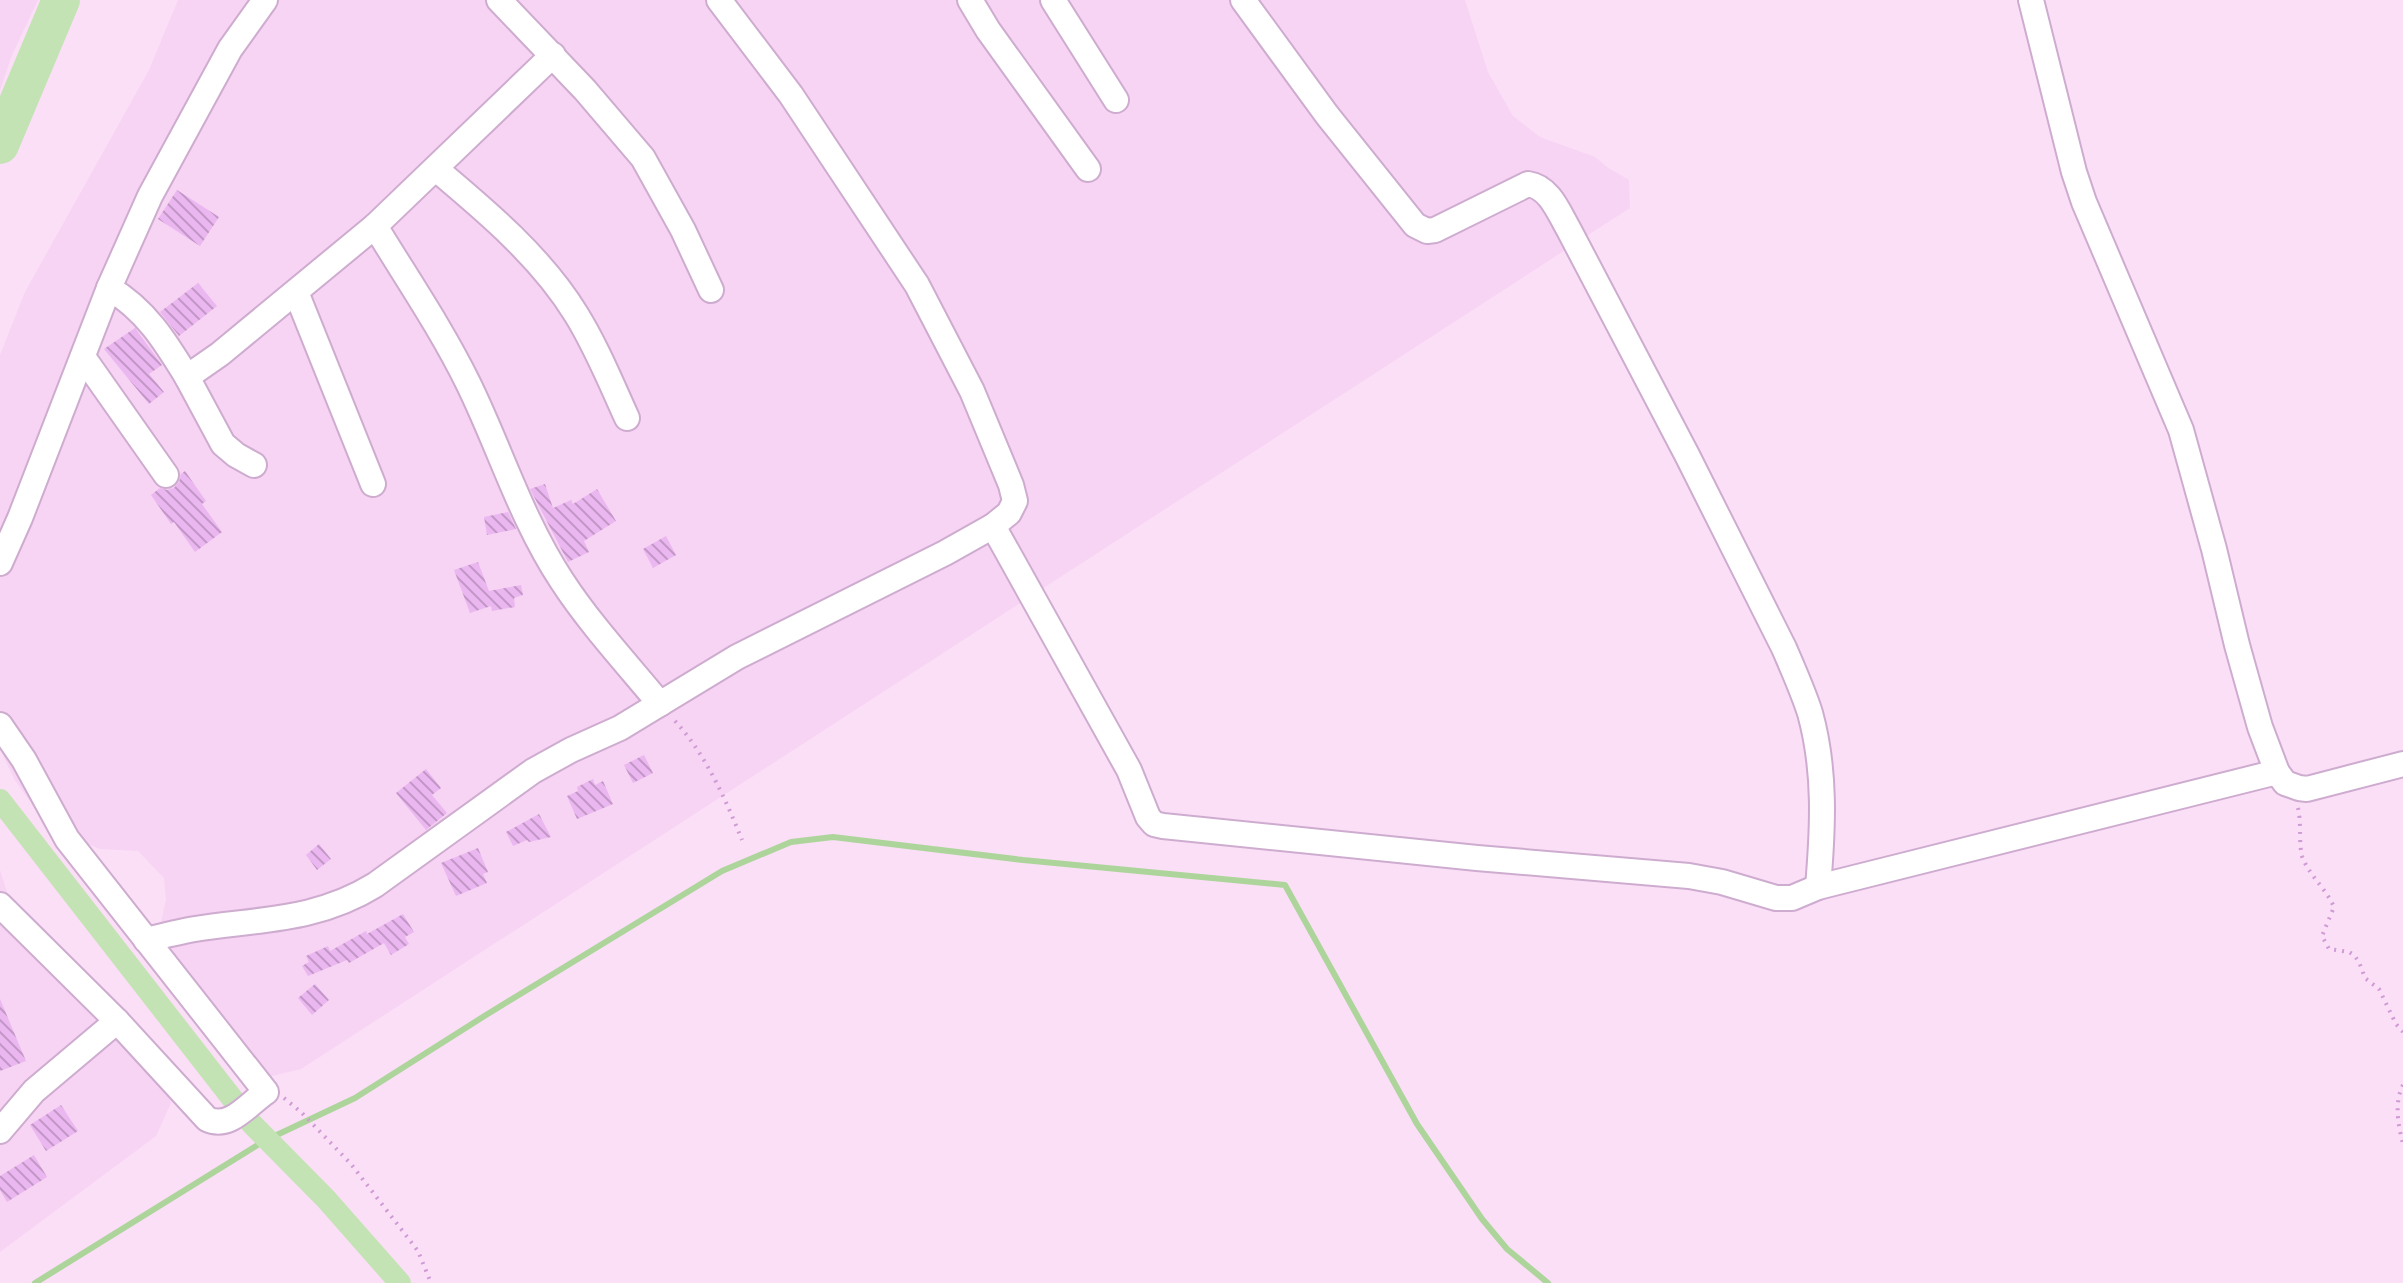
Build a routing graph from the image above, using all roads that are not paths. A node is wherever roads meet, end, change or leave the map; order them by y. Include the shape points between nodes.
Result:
1 (265, 0) edge
2 (499, 0) edge
3 (719, 0) edge
4 (970, 0) edge
5 (1053, 0) edge
6 (1243, 0) edge
7 (2031, 0) edge
8 (553, 55) junction
9 (1116, 100) dead end
10 (436, 169) junction
11 (1088, 169) dead end
12 (375, 226) junction
13 (109, 288) junction
14 (711, 290) dead end
15 (296, 292) junction
16 (83, 357) junction
17 (187, 377) junction
18 (627, 418) dead end
19 (254, 465) dead end
20 (166, 475) dead end
21 (373, 484) dead end
22 (993, 526) junction
23 (0, 563) edge
24 (660, 704) junction
25 (0, 725) edge
26 (2403, 764) edge
27 (2284, 779) junction
28 (1818, 887) junction
29 (0, 905) edge
30 (146, 940) junction
31 (117, 1021) junction
32 (0, 1131) edge

1 - 13 street via 230,49 150,196
2 - 8 street
3 - 22 street via 791,95 949,342 1015,501
4 - 11 street
5 - 9 street
6 - 28 street via 1327,115 1421,229 1435,230 1528,184 1547,195 1687,455 1784,648 1810,712 1821,767
7 - 27 street via 2074,172 2181,430 2260,727
8 - 10 street
8 - 14 street via 643,158
10 - 12 street
10 - 18 street via 556,286 587,333
12 - 15 street
12 - 24 street via 467,381 529,522 562,581
13 - 16 street
13 - 17 street via 147,317
15 - 17 street
15 - 21 street
16 - 20 street
16 - 23 street
17 - 19 street via 216,435
22 - 24 street via 737,657
22 - 28 street via 1154,824 1689,876 1776,898 1792,898
24 - 30 street via 533,771 353,898 278,920
25 - 30 street via 67,839
26 - 27 street via 2307,789
27 - 28 street
29 - 31 street
30 - 31 street via 251,1103 228,1121 216,1124 207,1119
31 - 32 street via 34,1091

